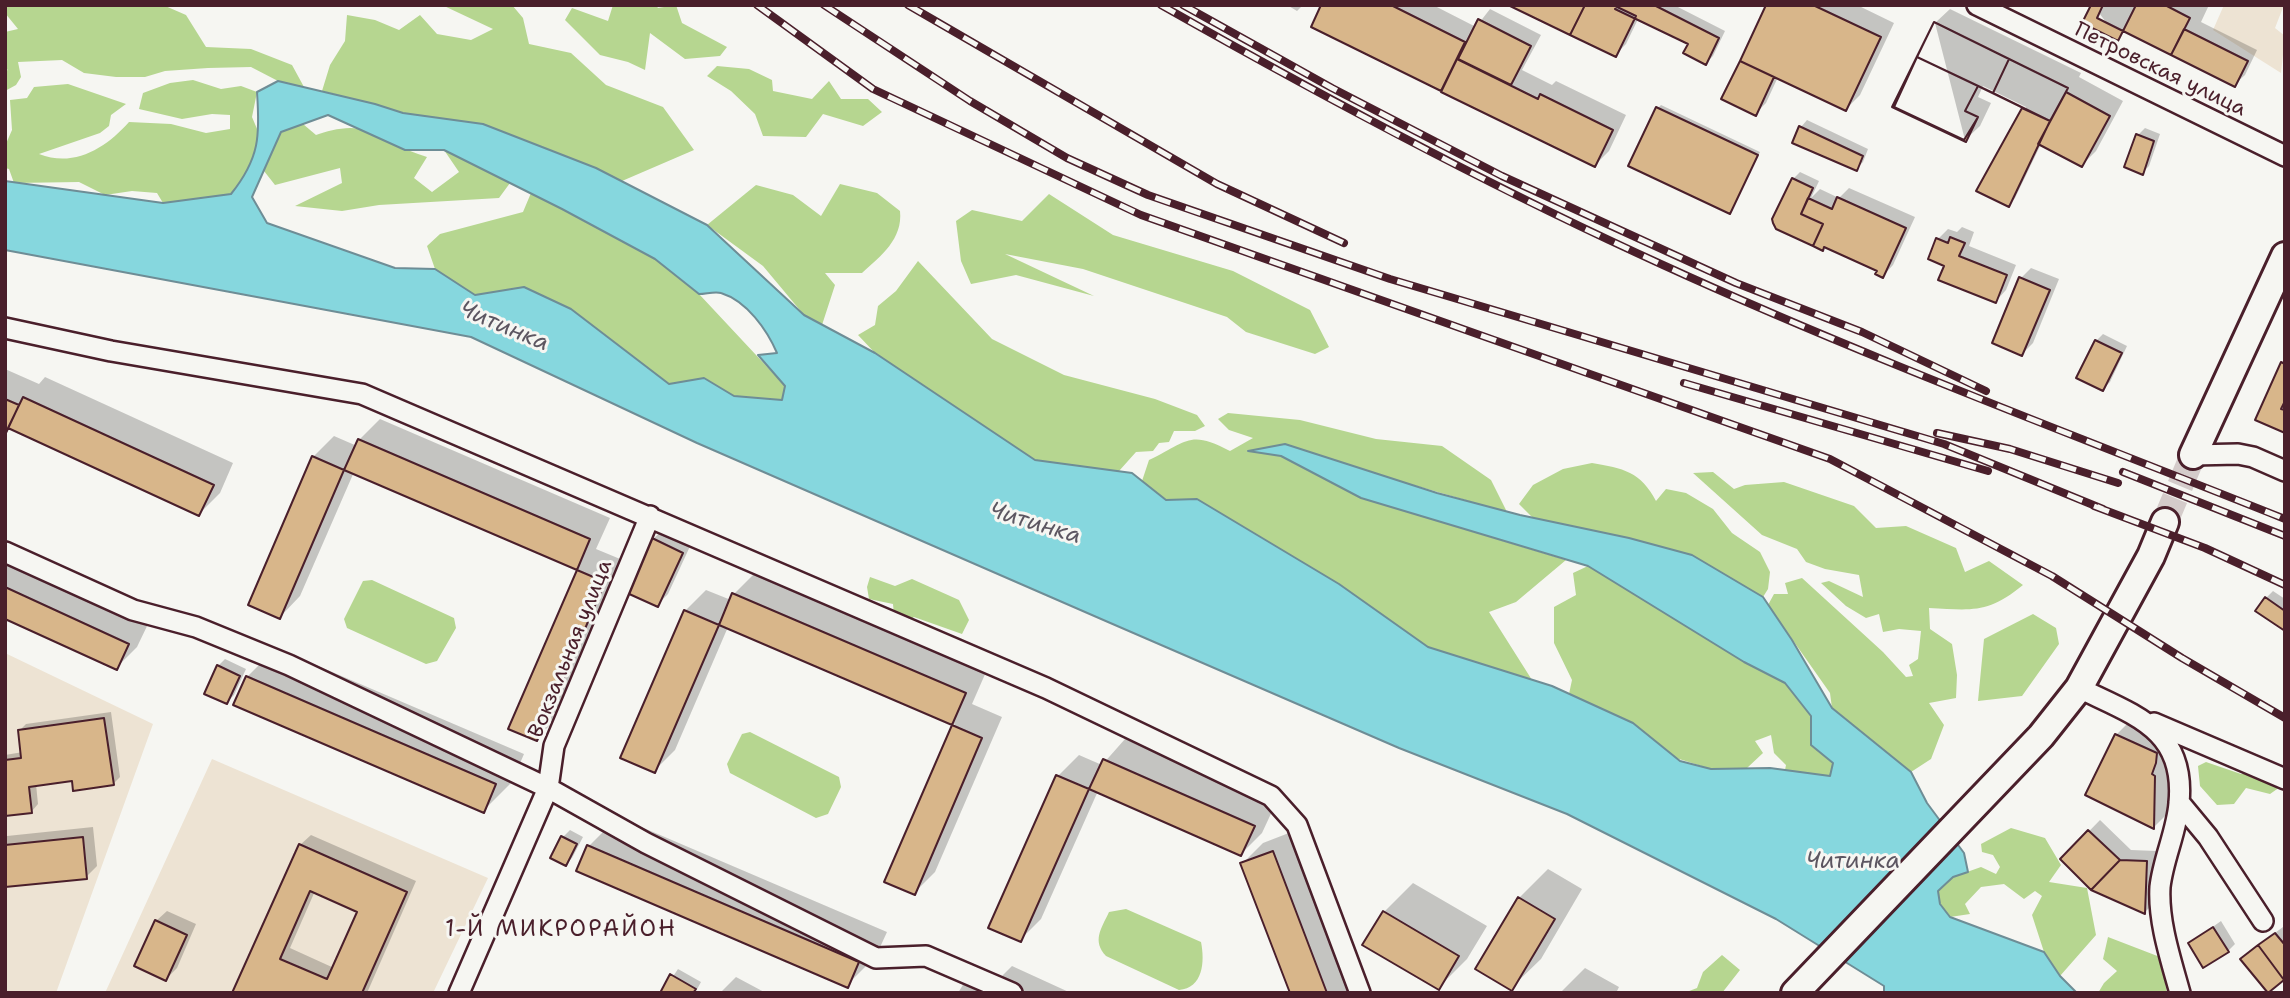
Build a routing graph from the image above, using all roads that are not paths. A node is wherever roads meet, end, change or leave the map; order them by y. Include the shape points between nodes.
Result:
1 (1977, 5) edge
2 (2285, 156) edge
3 (2285, 256) edge
4 (5, 328) edge
5 (2193, 455) joint
6 (2285, 471) edge
7 (650, 516) junction
8 (2165, 522) tunnel mouth
9 (5, 552) edge
10 (2079, 688) junction
11 (2137, 716) junction
12 (2285, 779) edge
13 (548, 788) junction
14 (2179, 802) junction
15 (2263, 921) dead end
16 (1800, 988) edge
17 (459, 993) edge
18 (1012, 993) edge
19 (1360, 993) edge
20 (2180, 993) edge

1 - 2 street, Петровская улица
3 - 5 main road
4 - 7 street via 362,394
5 - 6 street via 2238,454
7 - 13 street, Вокзальная улица via 554,746
7 - 19 street via 1046,688 1271,796 1297,825
8 - 10 main road
9 - 13 street via 133,610 196,627 289,665
10 - 11 street
10 - 16 main road via 2041,736
11 - 12 street
11 - 14 street via 2160,733 2177,760
13 - 17 street, Вокзальная улица
13 - 18 street via 646,843 876,958 926,956
14 - 15 street via 2208,837
14 - 20 street via 2160,887 2164,929

